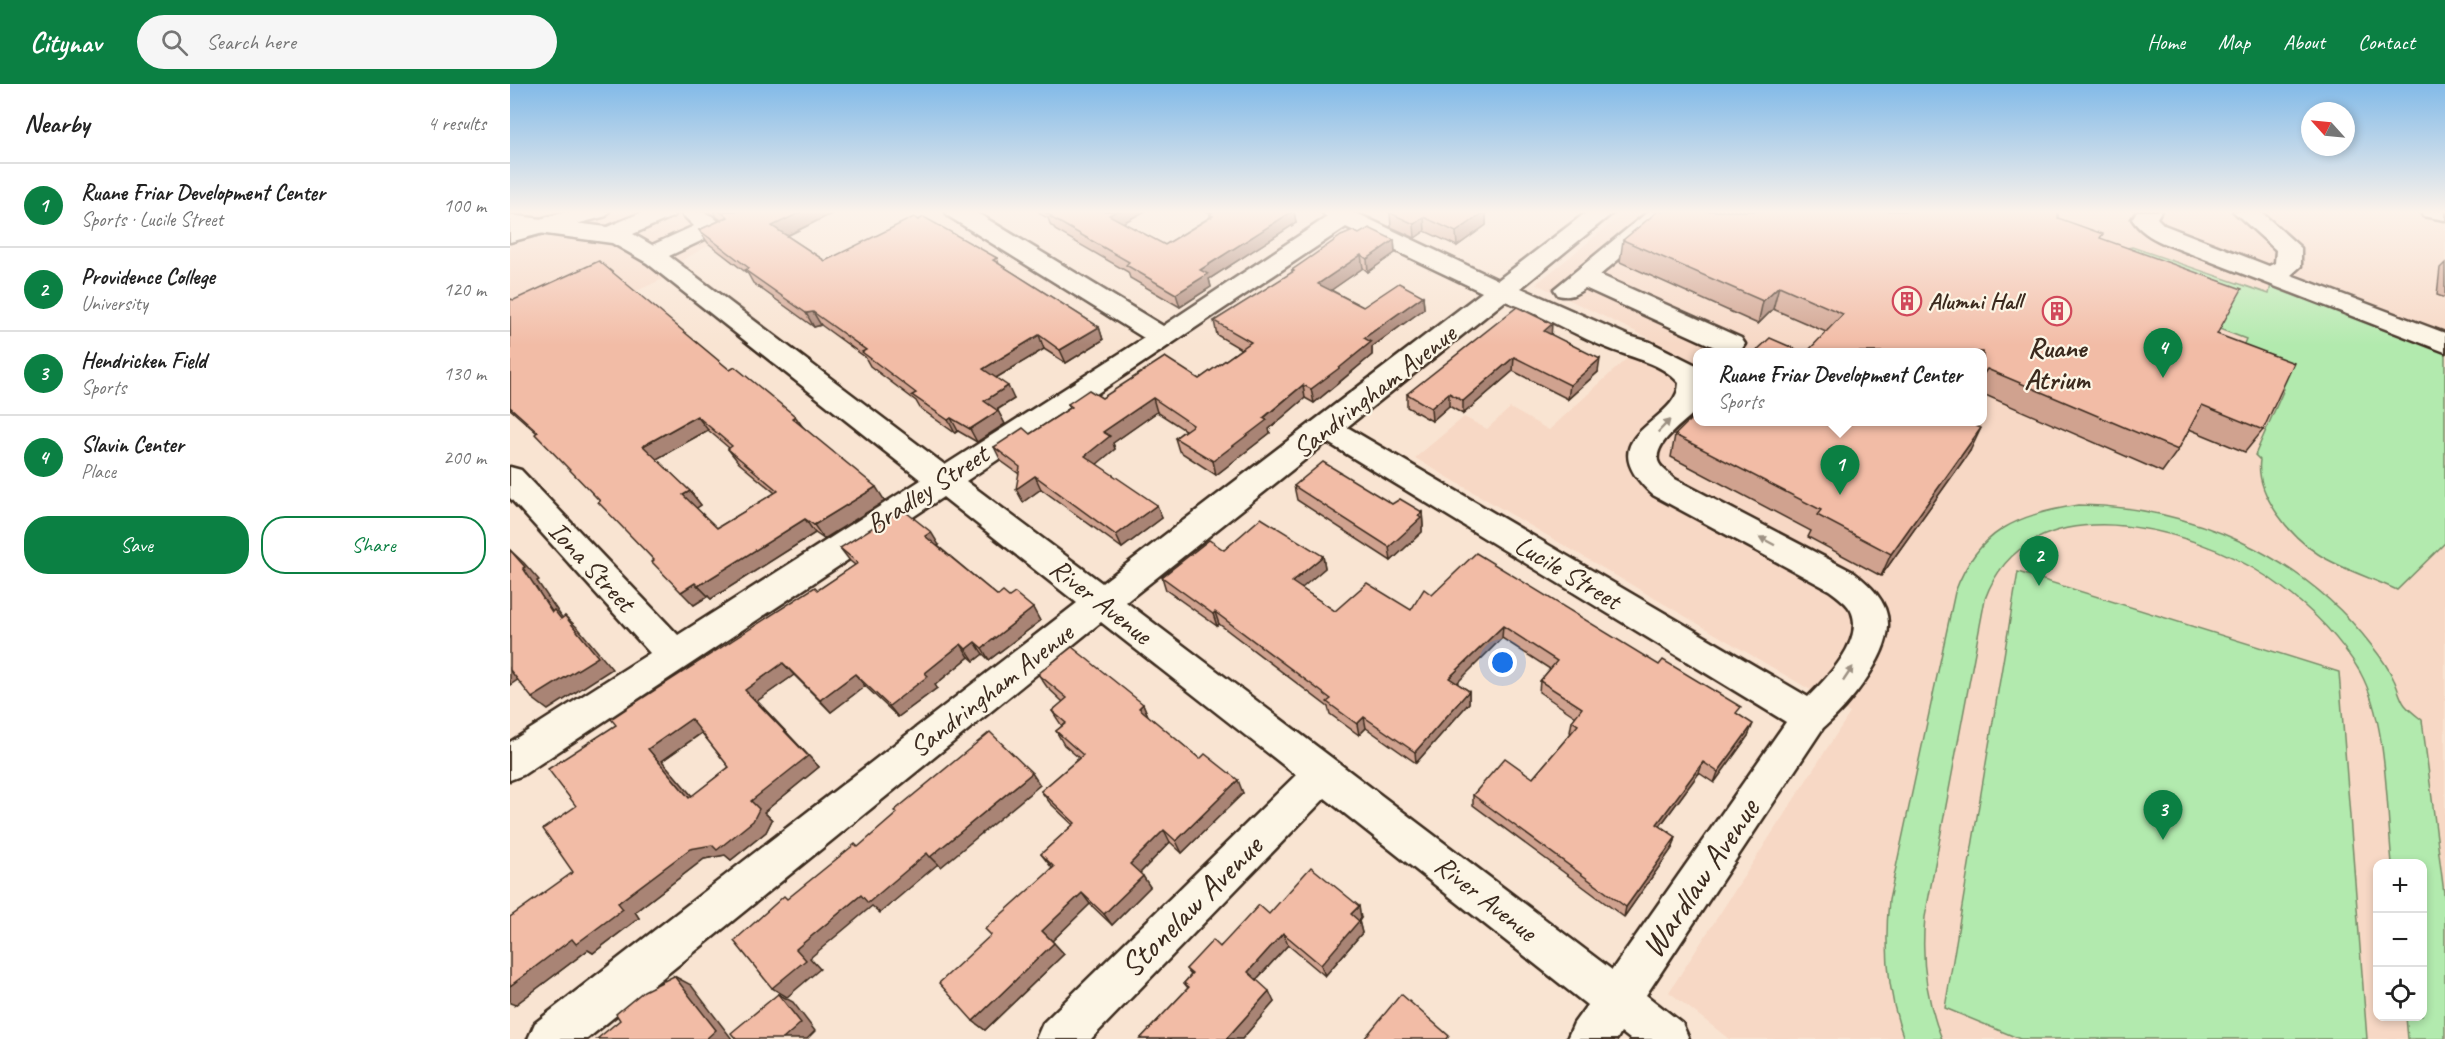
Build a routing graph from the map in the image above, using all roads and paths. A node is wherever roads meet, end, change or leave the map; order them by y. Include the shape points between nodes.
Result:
1 (673, 256) edge
2 (1029, 256) edge
3 (1280, 256) edge
4 (1427, 256) edge
5 (1547, 256) edge
6 (1609, 256) edge
7 (2222, 256) edge
8 (2289, 256) edge
9 (2273, 275) junction
10 (1582, 277) junction
11 (1502, 291) junction
12 (1545, 308) junction
13 (1163, 338) junction
14 (2445, 343) edge
15 (1731, 345) dead end
16 (1326, 428) junction
17 (510, 478) edge
18 (942, 479) junction
19 (1102, 602) junction
20 (674, 655) junction
21 (1810, 717) junction
22 (510, 763) edge
23 (1324, 773) junction
24 (1617, 1000) junction
25 (551, 1039) edge
26 (1059, 1039) edge
27 (1590, 1039) edge
28 (1666, 1039) edge

1 - 18 street, River Avenue
2 - 13 street
3 - 13 street, Bradley Street
4 - 11 street
5 - 11 street, Sandringham Avenue
6 - 10 street
7 - 9 street
8 - 9 street via 2288,266
9 - 14 street
10 - 12 street
10 - 15 street
11 - 12 street
11 - 16 street, Sandringham Avenue
21 -> 12 street, Wardlaw Avenue via 1834,695 1869,641 1871,621 1866,608 1841,581 1651,477 1642,467 1644,450 1690,398 1693,382 1668,361
13 - 18 street, Bradley Street
16 - 19 street, Sandringham Avenue
16 - 21 street, Lucile Street
17 - 20 street, Iona Street
18 - 19 street, River Avenue
18 - 20 street, Bradley Street
19 - 23 street, River Avenue
19 - 25 street, Sandringham Avenue
20 - 22 street, Bradley Street
21 - 24 street, Wardlaw Avenue
23 - 24 street, River Avenue
23 - 26 street, Stonelaw Avenue
24 - 27 street, Wardlaw Avenue
24 - 28 street, River Avenue

